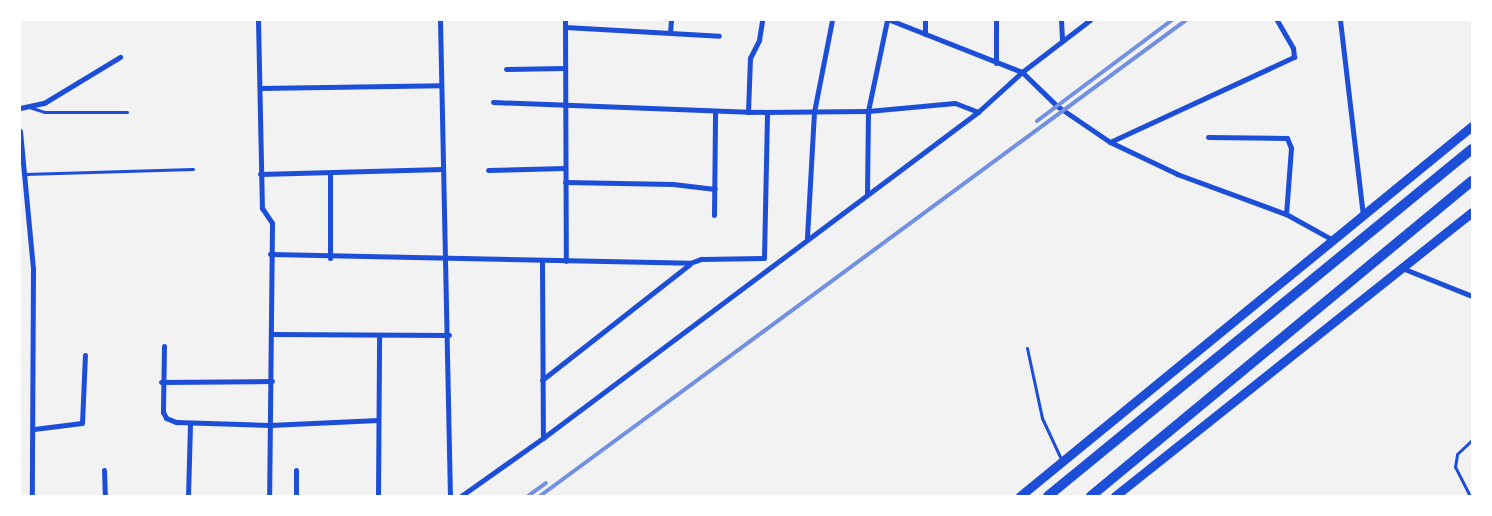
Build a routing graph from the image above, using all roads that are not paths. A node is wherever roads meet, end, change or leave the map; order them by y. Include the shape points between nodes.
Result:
1 (258, 20) edge
2 (440, 20) edge
3 (565, 20) edge
4 (671, 20) edge
5 (762, 20) edge
6 (832, 20) edge
7 (888, 20) edge
8 (925, 20) edge
9 (996, 20) edge
10 (1061, 20) edge
11 (1090, 20) edge
12 (1277, 20) edge
13 (1340, 20) edge
14 (565, 27) junction
15 (670, 32) junction
16 (925, 34) junction
17 (719, 36) dead end
18 (1062, 41) junction
19 (120, 57) dead end
20 (996, 63) junction
21 (565, 68) junction
22 (506, 69) dead end
23 (1022, 72) junction
24 (441, 86) junction
25 (260, 88) junction
26 (493, 102) dead end
27 (565, 103) junction
28 (29, 106) junction
29 (20, 108) edge
30 (868, 110) junction
31 (127, 112) dead end
32 (715, 112) junction
33 (748, 112) junction
34 (767, 112) junction
35 (814, 112) junction
36 (978, 112) junction
37 (1472, 126) edge
38 (20, 131) edge
39 (1208, 137) dead end
40 (1110, 142) junction
41 (1472, 149) edge
42 (565, 168) junction
43 (193, 169) dead end
44 (443, 169) junction
45 (488, 170) dead end
46 (330, 173) junction
47 (24, 174) junction
48 (260, 174) junction
49 (1472, 180) edge
50 (566, 182) junction
51 (715, 189) junction
52 (867, 193) junction
53 (1472, 212) edge
54 (1286, 214) junction
55 (714, 215) dead end
56 (1363, 215) junction
57 (807, 237) junction
58 (1334, 240) junction
59 (270, 254) junction
60 (330, 258) junction
61 (446, 258) junction
62 (542, 261) junction
63 (566, 262) junction
64 (690, 264) junction
65 (1402, 268) junction
66 (1472, 296) edge
67 (271, 334) junction
68 (449, 335) junction
69 (379, 336) junction
70 (164, 346) dead end
71 (1027, 348) dead end
72 (85, 355) dead end
73 (542, 380) junction
74 (272, 381) junction
75 (161, 382) junction
76 (378, 420) junction
77 (190, 423) junction
78 (270, 425) junction
79 (34, 428) junction
80 (544, 438) junction
81 (1472, 440) edge
82 (1062, 462) junction
83 (104, 470) dead end
84 (296, 470) dead end
85 (32, 496) edge
86 (105, 496) edge
87 (188, 496) edge
88 (269, 496) edge
89 (296, 496) edge
90 (378, 496) edge
91 (450, 496) edge
92 (461, 496) edge
93 (1020, 496) edge
94 (1048, 496) edge
95 (1091, 496) edge
96 (1114, 496) edge
97 (1470, 496) edge

1 - 25 street
2 - 24 street
3 - 14 street
4 - 15 street
5 - 33 street via 759,40 750,58
6 - 35 street
7 - 16 street
7 - 30 street
8 - 16 street
9 - 20 street
10 - 18 street
11 - 18 street
12 - 40 street via 1293,48 1294,57
13 - 56 street
14 - 15 street
14 - 21 street
15 - 17 street
16 - 20 street
18 - 23 street
19 - 28 street via 55,97
20 - 23 street
21 - 22 street
21 - 27 street
23 - 36 street
23 - 40 street via 1057,106
24 - 25 street
24 - 44 street
25 - 48 street
26 - 27 street
27 - 32 street
27 - 42 street
28 - 29 street
28 - 31 lane via 44,112
30 - 35 street
30 - 36 street via 955,103
30 - 52 street
32 - 33 street
32 - 51 street
33 - 34 street
34 - 35 street
34 - 64 street via 764,258 701,260
35 - 57 street
36 - 52 street
37 - 56 main road
38 - 47 street
39 - 54 street via 1287,138 1291,148
40 - 54 street via 1177,174
41 - 94 highway
42 - 45 street
42 - 50 street
43 - 47 lane
44 - 46 street
44 - 61 street
46 - 48 street
46 - 60 street
47 - 79 street via 33,269
48 - 59 street via 262,208 272,223
49 - 95 highway
50 - 51 street via 673,184
50 - 63 street
51 - 55 street
52 - 57 street
53 - 65 main road
54 - 58 street
56 - 58 main road
57 - 80 street
58 - 82 main road
59 - 60 street
59 - 67 street
60 - 61 street
61 - 62 street
61 - 68 street
62 - 63 street
62 - 73 street
63 - 64 street
64 - 73 street
65 - 66 street
65 - 96 main road
67 - 69 street
67 - 74 street
68 - 69 street
68 - 91 street
69 - 76 street
70 - 75 street
71 - 82 lane via 1042,418
72 - 79 street via 82,423
73 - 80 street
74 - 75 street
74 - 78 street
75 - 77 street via 166,418
76 - 78 street
76 - 90 street
77 - 78 street
77 - 87 street
78 - 88 street
79 - 85 street
80 - 92 street
81 - 97 lane via 1458,454 1455,467
82 - 93 main road
83 - 86 street
84 - 89 street

